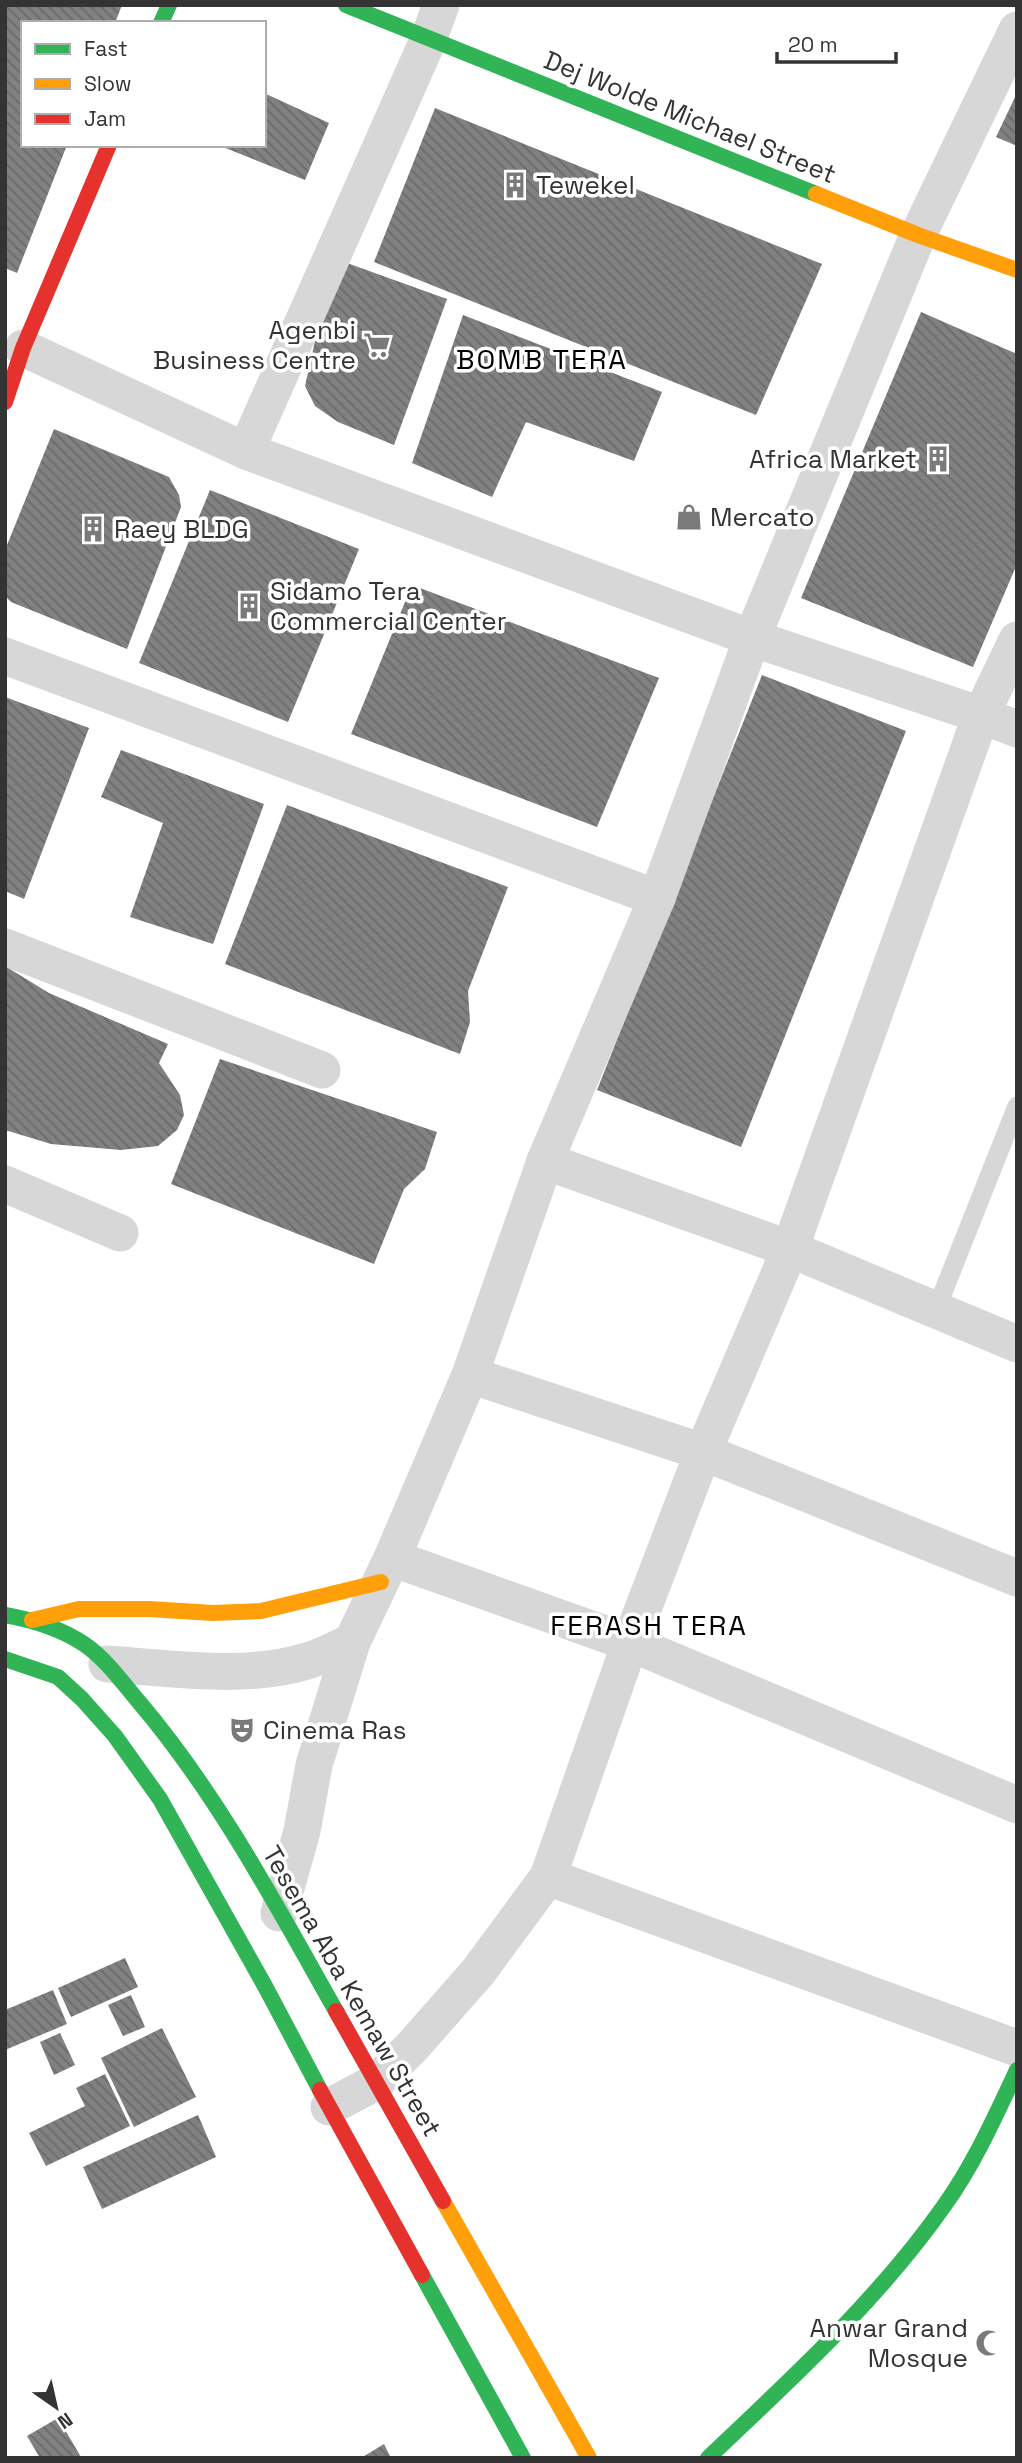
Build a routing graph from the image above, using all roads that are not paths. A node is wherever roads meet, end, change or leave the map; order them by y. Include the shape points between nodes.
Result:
1 (169, 5) edge
2 (346, 5) edge
3 (162, 21) edge
4 (435, 22) edge
5 (1017, 30) edge
6 (108, 147) edge
7 (918, 235) junction
8 (1017, 270) edge
9 (23, 348) junction
10 (5, 402) edge
11 (246, 452) junction
12 (751, 638) junction
13 (1017, 640) edge
14 (5, 656) edge
15 (981, 715) junction
16 (1017, 729) edge
17 (657, 898) junction
18 (5, 947) edge
19 (322, 1070) dead end
20 (1017, 1106) edge
21 (545, 1161) junction
22 (5, 1184) edge
23 (120, 1233) dead end
24 (790, 1249) junction
25 (936, 1310) junction
26 (1017, 1344) edge
27 (470, 1375) junction
28 (703, 1452) junction
29 (387, 1570) junction
30 (1017, 1578) edge
31 (5, 1615) edge
32 (32, 1620) junction
33 (352, 1642) junction
34 (630, 1643) junction
35 (5, 1659) edge
36 (95, 1668) junction
37 (58, 1678) junction
38 (1017, 1805) edge
39 (548, 1877) junction
40 (279, 1913) junction
41 (1017, 2048) edge
42 (1017, 2070) edge
43 (376, 2082) junction
44 (329, 2107) junction
45 (523, 2458) edge
46 (589, 2458) edge
47 (708, 2458) edge

1 - 3 main road
2 - 4 main road, Dej Wolde Michael Street
4 - 7 main road, Dej Wolde Michael Street
4 - 11 street
5 - 7 street
6 - 9 main road
7 - 8 main road, Dej Wolde Michael Street
7 - 12 street
9 - 10 main road
9 - 11 street
11 - 12 street
12 - 15 street
12 - 17 street
13 - 15 street
14 - 17 street
15 - 16 street
15 - 24 street
17 - 21 street
18 - 19 street
20 - 25 lane
21 - 24 street
21 - 27 street
22 - 23 street
24 - 25 street
24 - 28 street
25 - 26 street
27 - 28 street
27 - 29 street
28 - 30 street
28 - 34 street
29 - 32 main road via 261,1611 79,1609
29 - 33 street
29 - 34 street
31 - 32 main road, Tesema Aba Kemaw Street
32 - 36 main road, Tesema Aba Kemaw Street via 85,1645
33 - 36 street via 306,1661 254,1670
33 - 40 street via 314,1765 299,1844
34 - 38 street
34 - 39 street
35 - 37 main road
36 - 37 main road
36 - 40 main road, Tesema Aba Kemaw Street via 173,1742
37 - 44 main road via 115,1736 160,1800
39 - 41 street
39 - 43 street via 478,1972
40 - 43 main road, Tesema Aba Kemaw Street
42 - 47 main road via 982,2145 911,2251 818,2353
43 - 44 street
43 - 46 main road, Tesema Aba Kemaw Street
44 - 45 main road

